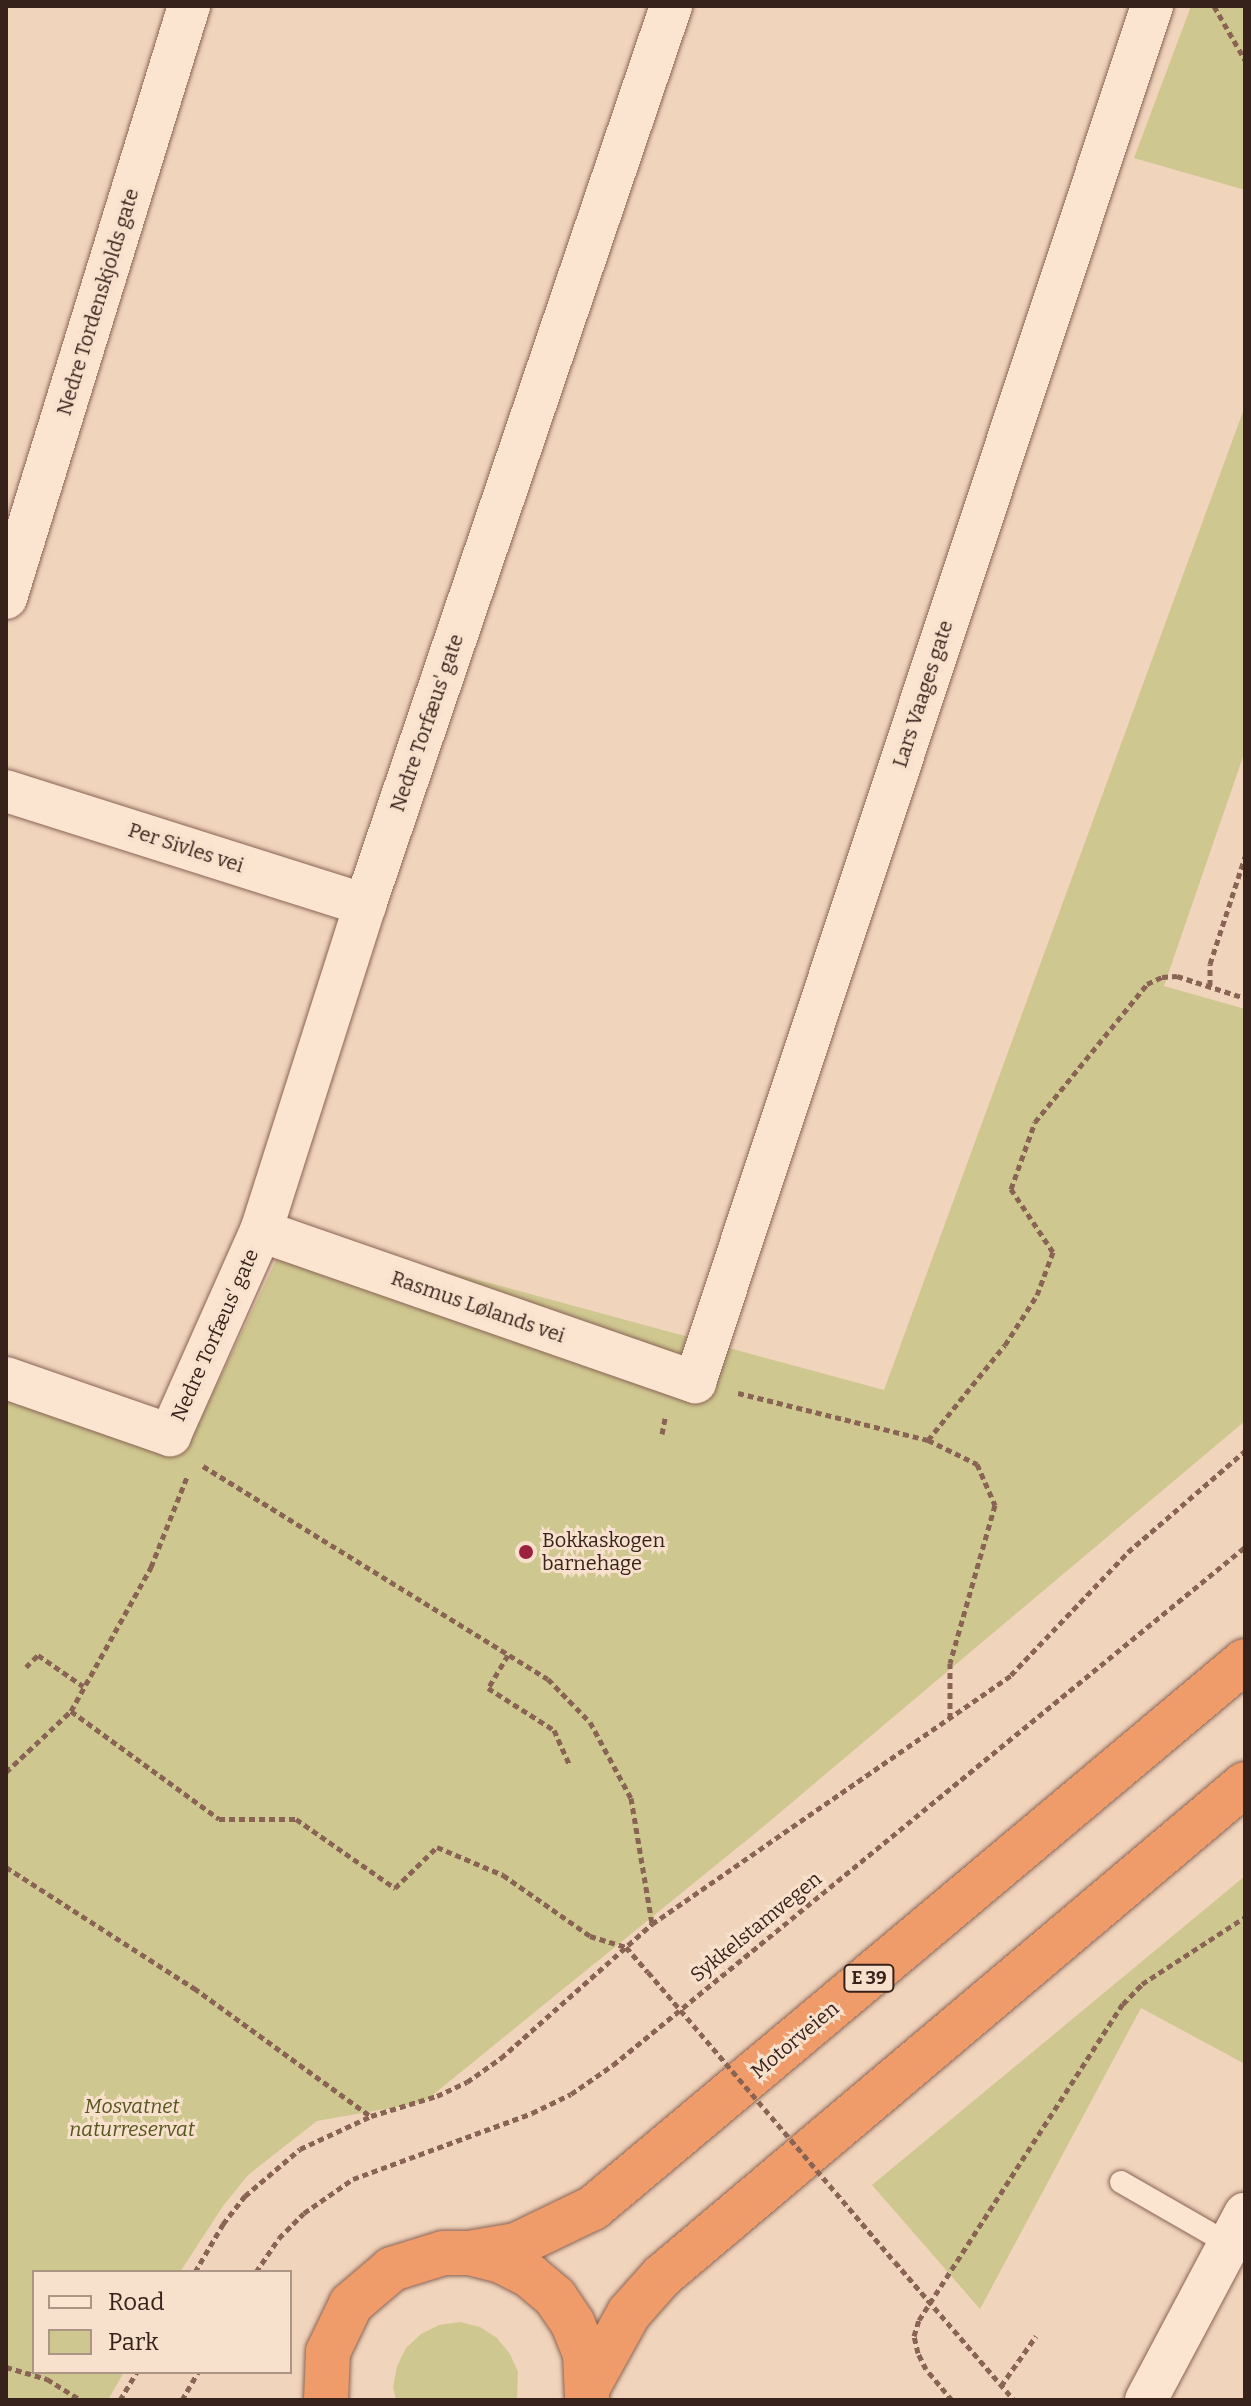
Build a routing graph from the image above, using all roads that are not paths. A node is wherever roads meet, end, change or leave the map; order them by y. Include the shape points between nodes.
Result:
1 (189, 6) edge
2 (671, 6) edge
3 (1152, 6) edge
4 (6, 598) edge
5 (6, 791) edge
6 (365, 905) junction
7 (261, 1231) junction
8 (6, 1378) edge
9 (695, 1382) joint
10 (1245, 1661) edge
11 (1245, 1784) edge
12 (1121, 2182) dead end
13 (1237, 2229) edge
14 (469, 2253) junction
15 (322, 2393) edge
16 (587, 2394) edge
17 (1146, 2400) edge

1 - 4 street, Nedre Tordenskjolds gate
2 - 6 street, Nedre Torfæus' gate
3 - 9 street, Lars Vaages gate
5 - 6 street, Per Sivles vei
6 - 7 street, Nedre Torfæus' gate
7 - 8 street, Nedre Torfæus' gate via 182,1448
7 - 9 street, Rasmus Lølands vei
10 - 14 highway, Motorveien / E 39 via 593,2208 516,2245
11 - 16 highway, E 39 via 662,2276 629,2313
12 - 13 lane
13 - 17 street
14 - 15 highway, E 39 via 416,2259 370,2284 337,2327
14 - 16 highway, E 39 via 501,2261 555,2297 585,2354

